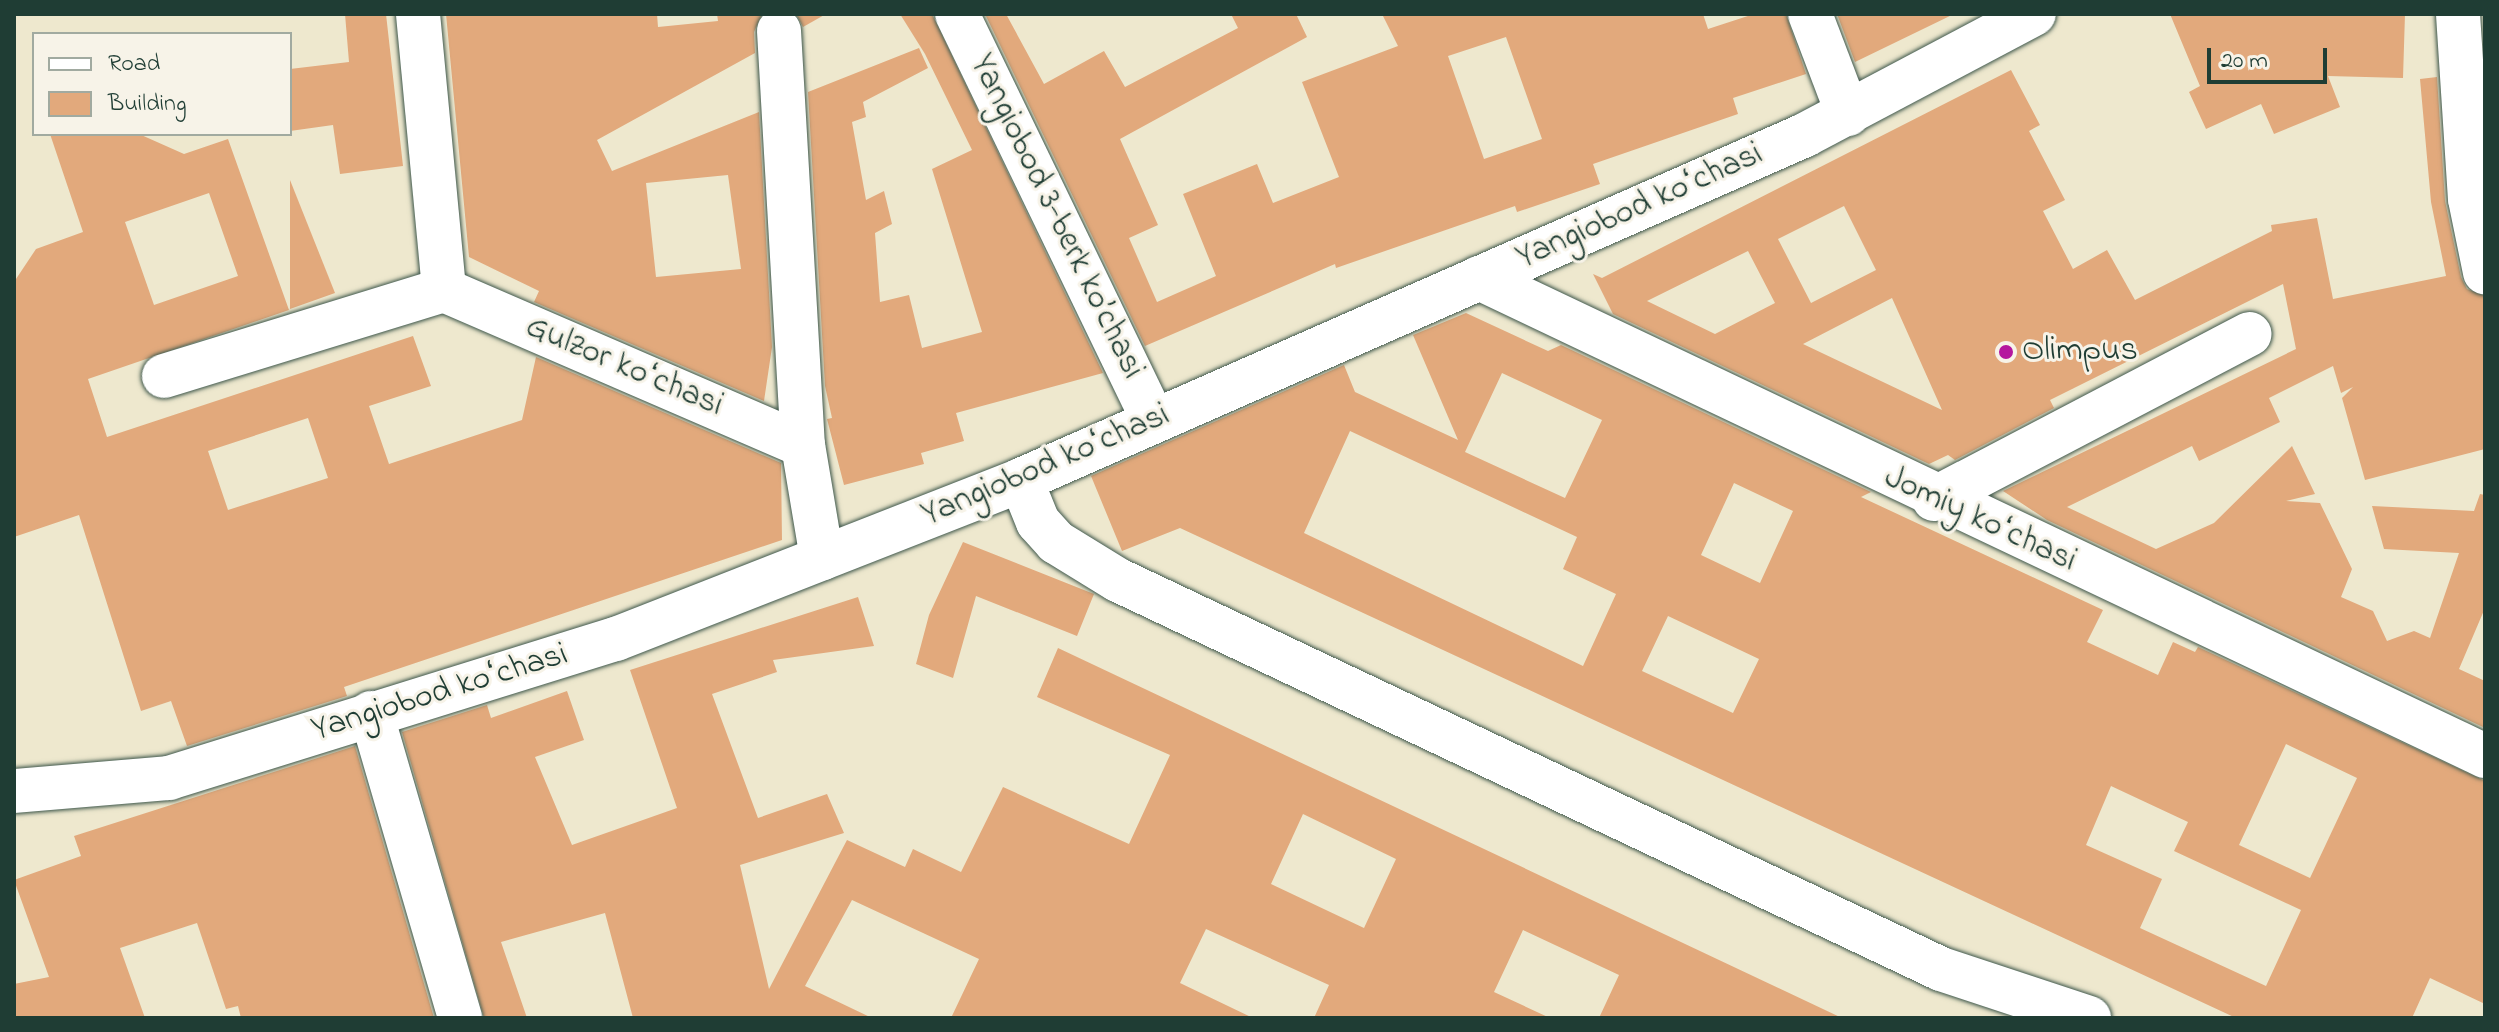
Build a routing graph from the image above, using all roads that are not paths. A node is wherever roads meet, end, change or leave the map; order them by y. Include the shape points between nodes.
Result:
1 (418, 14) edge
2 (957, 14) edge
3 (1810, 14) edge
4 (2034, 14) edge
5 (2458, 14) edge
6 (779, 31) dead end
7 (1848, 114) junction
8 (2485, 272) edge
9 (1479, 278) junction
10 (444, 290) junction
11 (2250, 334) dead end
12 (164, 376) dead end
13 (1153, 420) junction
14 (803, 445) junction
15 (1021, 480) junction
16 (1934, 499) junction
17 (822, 558) junction
18 (371, 713) junction
19 (2485, 756) edge
20 (14, 791) edge
21 (460, 1018) edge
22 (2089, 1018) edge

1 - 10 street
2 - 13 street, Yangiobod 3-berk koʼchasi
3 - 7 street
4 - 7 street, Yangiobod koʻchasi
5 - 8 street via 2470,199
6 - 14 street
7 - 9 street, Yangiobod koʻchasi
9 - 13 street, Yangiobod koʻchasi
9 - 16 street, Jomiy koʻchasi
10 - 12 street
10 - 14 street, Gulzor koʻchasi
11 - 16 street
13 - 15 street, Yangiobod koʻchasi
14 - 17 street
15 - 17 street, Yangiobod koʻchasi
15 - 22 street via 1038,522 1056,542 1118,580 1941,969
16 - 19 street, Jomiy koʻchasi
17 - 18 street, Yangiobod koʻchasi via 616,639
18 - 20 street, Yangiobod koʻchasi via 169,778
18 - 21 street

